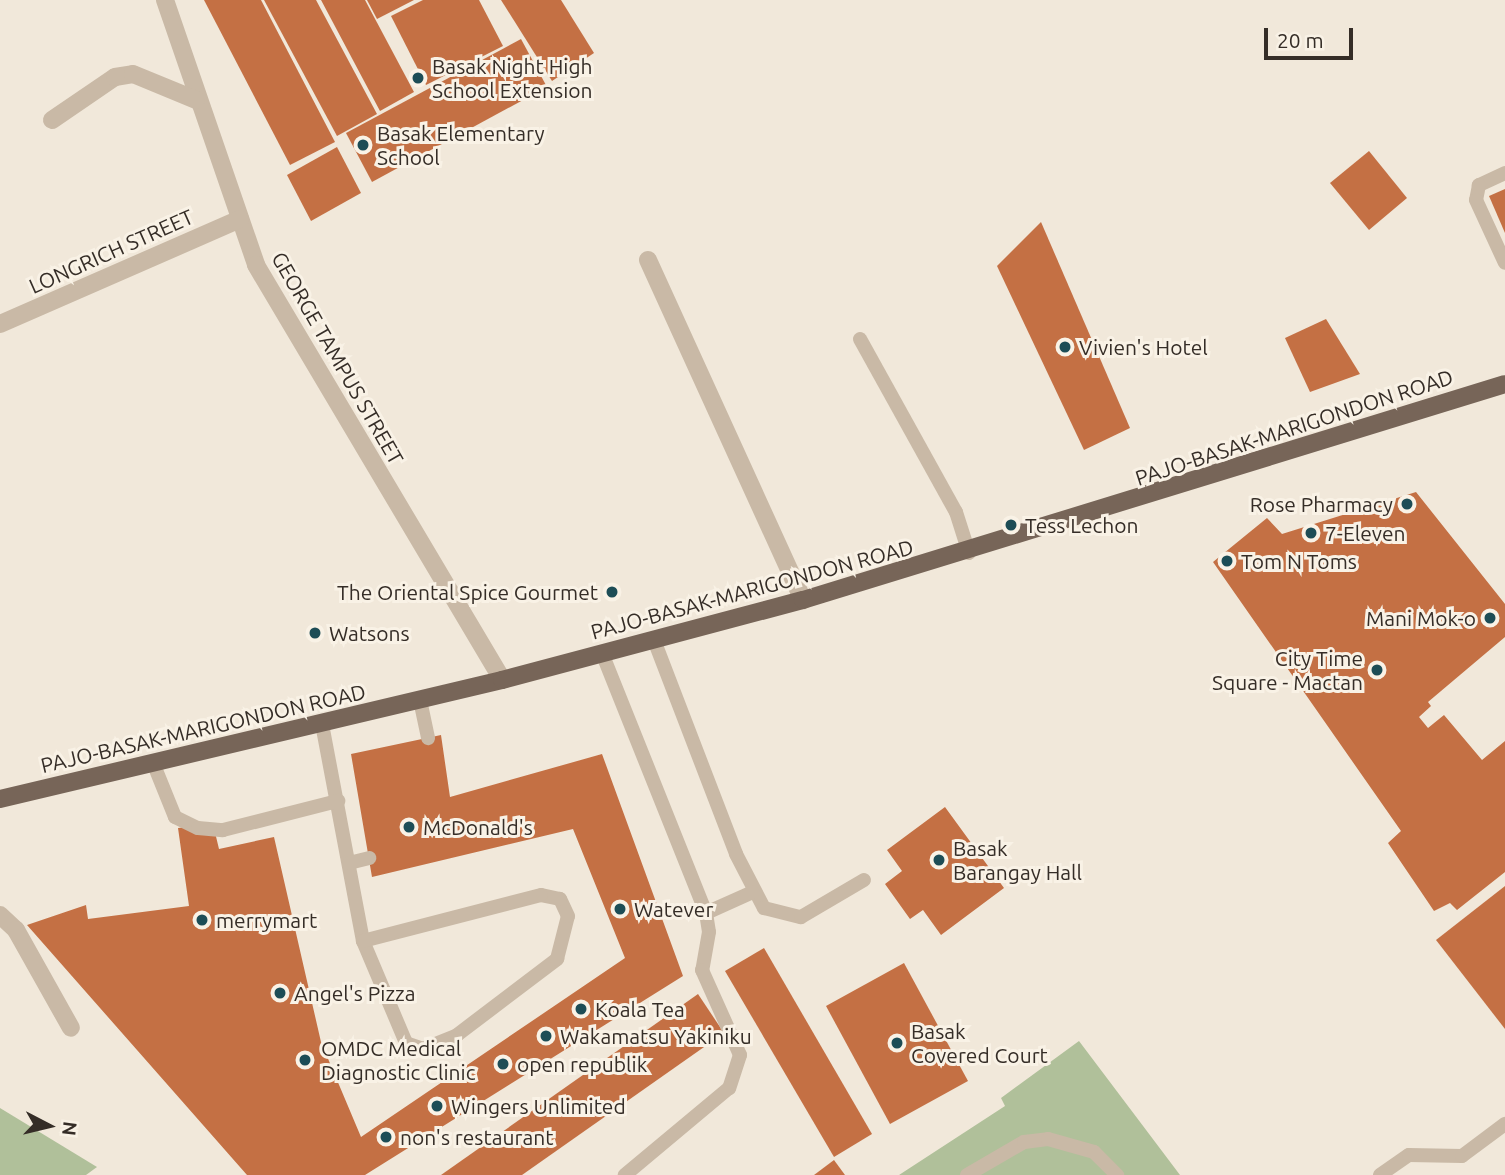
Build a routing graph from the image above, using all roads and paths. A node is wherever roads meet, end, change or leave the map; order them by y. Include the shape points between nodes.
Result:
1 (165, 0) edge
2 (195, 100) junction
3 (52, 120) dead end
4 (1505, 173) edge
5 (240, 219) junction
6 (648, 260) dead end
7 (1505, 263) edge
8 (0, 324) edge
9 (860, 339) dead end
10 (1505, 384) edge
11 (968, 553) junction
12 (803, 600) junction
13 (654, 640) junction
14 (601, 653) junction
15 (502, 680) junction
16 (420, 700) junction
17 (322, 724) junction
18 (428, 738) dead end
19 (154, 765) junction
20 (0, 799) edge
21 (338, 801) junction
22 (369, 858) dead end
23 (349, 863) junction
24 (864, 880) dead end
25 (752, 892) junction
26 (706, 913) junction
27 (0, 915) edge
28 (363, 941) junction
29 (71, 1028) dead end
30 (1505, 1124) edge
31 (625, 1175) edge
32 (967, 1175) edge
33 (1117, 1175) edge
34 (1380, 1175) edge

1 - 2 street, GEORGE TAMPUS STREET
2 - 3 street via 133,74 115,76
2 - 5 street, GEORGE TAMPUS STREET
4 - 7 lane via 1479,185 1475,200
5 - 8 street, LONGRICH STREET
5 - 15 street, GEORGE TAMPUS STREET via 256,265
6 - 12 street
9 - 11 lane via 956,512
10 - 11 main road, PAJO-BASAK-MARIGONDON ROAD
11 - 12 main road, PAJO-BASAK-MARIGONDON ROAD
12 - 13 main road, PAJO-BASAK-MARIGONDON ROAD
13 - 14 main road, PAJO-BASAK-MARIGONDON ROAD
13 - 25 lane
14 - 15 main road, PAJO-BASAK-MARIGONDON ROAD
14 - 26 lane
15 - 16 main road, PAJO-BASAK-MARIGONDON ROAD
16 - 17 main road, PAJO-BASAK-MARIGONDON ROAD
16 - 18 lane
17 - 19 main road, PAJO-BASAK-MARIGONDON ROAD
17 - 21 lane
19 - 20 main road, PAJO-BASAK-MARIGONDON ROAD
19 - 21 lane via 175,817 198,828 223,831
21 - 23 lane
22 - 23 lane
23 - 28 lane
24 - 25 lane via 801,917 764,908
25 - 26 lane
26 - 31 lane via 709,932 702,970 740,1055 729,1088
27 - 29 street via 16,930
28 - 28 lane via 399,1034 423,1049 457,1035 556,959 568,916 561,899 541,895
30 - 34 lane via 1462,1156 1409,1155
32 - 33 lane via 1024,1142 1048,1139 1094,1152

